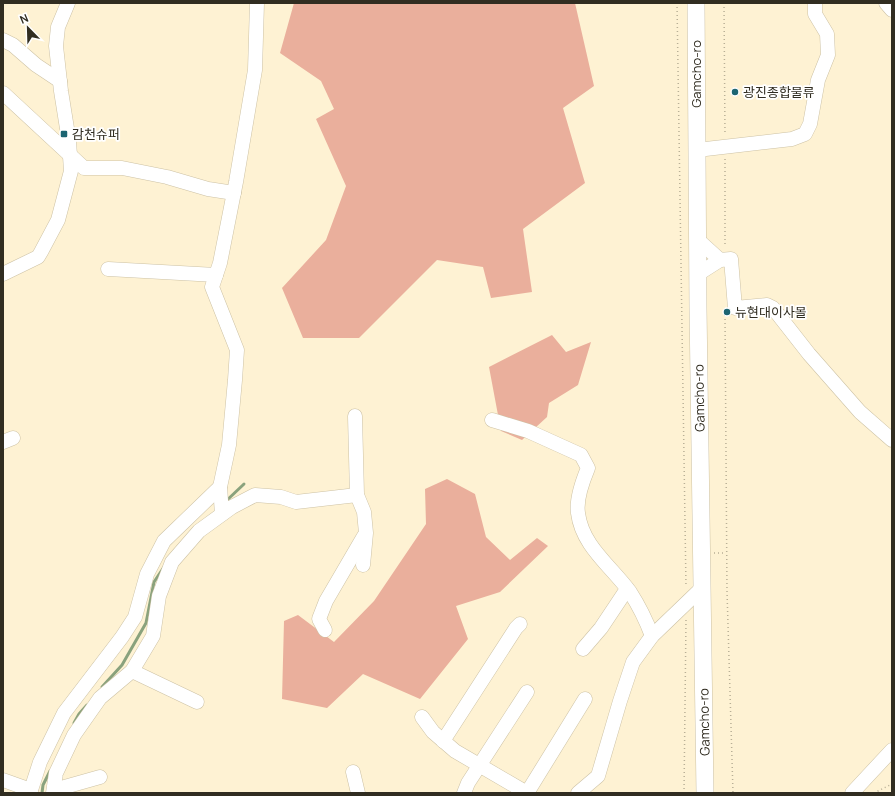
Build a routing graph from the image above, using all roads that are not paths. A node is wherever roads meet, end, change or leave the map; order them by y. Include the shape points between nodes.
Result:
1 (68, 3) edge
2 (257, 3) edge
3 (696, 3) edge
4 (815, 3) edge
5 (886, 3) edge
6 (892, 10) edge
7 (3, 40) edge
8 (60, 81) junction
9 (3, 93) edge
10 (698, 150) junction
11 (70, 157) junction
12 (234, 193) junction
13 (698, 240) junction
14 (722, 260) junction
15 (108, 269) dead end
16 (3, 274) edge
17 (698, 274) junction
18 (216, 275) junction
19 (354, 416) dead end
20 (492, 420) dead end
21 (892, 440) edge
22 (220, 491) junction
23 (357, 495) junction
24 (222, 513) junction
25 (366, 533) junction
26 (363, 565) dead end
27 (703, 587) junction
28 (627, 589) junction
29 (520, 624) dead end
30 (325, 630) dead end
31 (652, 636) junction
32 (583, 648) dead end
33 (132, 671) junction
34 (527, 692) dead end
35 (585, 699) dead end
36 (197, 702) dead end
37 (422, 717) dead end
38 (443, 741) junction
39 (892, 750) edge
40 (480, 765) junction
41 (353, 772) dead end
42 (100, 777) dead end
43 (3, 780) edge
44 (53, 791) edge
45 (30, 792) edge
46 (358, 793) edge
47 (464, 793) edge
48 (527, 793) edge
49 (578, 793) edge
50 (705, 793) edge
51 (852, 793) edge

1 - 8 street via 58,27 56,46
2 - 12 street via 255,70
3 - 10 main road, Gamcho-ro
4 - 10 street via 815,14 827,34 828,55 818,80 810,124 805,134 792,139
5 - 6 street
7 - 8 street
8 - 11 street
9 - 11 street
10 - 13 main road, Gamcho-ro
11 - 12 street via 84,168 122,168
11 - 16 street via 71,171 58,220 41,252 38,257
12 - 18 street
13 - 14 street
13 - 17 main road, Gamcho-ro
14 - 17 street
14 - 21 street via 731,260 735,308 767,305 773,308 860,412
15 - 18 street
17 - 27 main road, Gamcho-ro
18 - 22 street via 212,287 237,350 229,445
19 - 23 street
20 - 28 street via 528,431 581,455 588,468 581,487 577,511 582,529 592,548
22 - 24 street
22 - 45 street via 164,541 147,574 135,617 64,713 40,762
23 - 24 street via 296,502 281,497 255,495
23 - 25 street via 364,512
24 - 33 street via 199,531 172,562 159,596 153,636
25 - 26 street
25 - 30 street via 326,601 319,619
27 - 31 street
27 - 50 main road, Gamcho-ro
28 - 31 street via 646,617
28 - 32 street via 601,628
29 - 38 street
31 - 49 street via 633,662 598,776
33 - 36 street
33 - 44 street via 100,698 74,735 56,773
34 - 40 street
35 - 48 street
37 - 38 street
38 - 40 street
39 - 51 street
40 - 47 street
40 - 48 street
41 - 46 street
42 - 44 street
43 - 45 street

